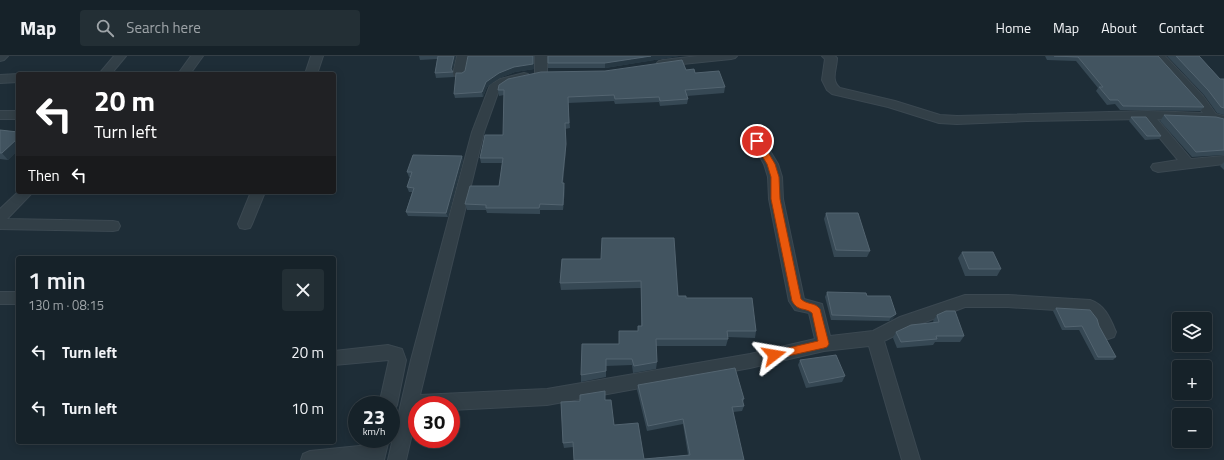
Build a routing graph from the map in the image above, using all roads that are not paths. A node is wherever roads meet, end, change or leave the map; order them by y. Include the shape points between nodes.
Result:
1 (120, 56) edge
2 (197, 56) edge
3 (317, 56) edge
4 (463, 56) edge
5 (541, 56) edge
6 (730, 56) edge
7 (828, 56) edge
8 (1159, 56) edge
9 (650, 65) edge
10 (107, 72) edge
11 (185, 72) edge
12 (312, 72) edge
13 (541, 73) junction
14 (555, 73) edge
15 (459, 74) edge
16 (16, 78) edge
17 (0, 79) edge
18 (16, 115) edge
19 (1147, 115) junction
20 (0, 116) edge
21 (1218, 118) edge
22 (757, 141) dead end
23 (1224, 160) edge
24 (1188, 164) junction
25 (1158, 167) dead end
26 (24, 194) edge
27 (257, 194) edge
28 (0, 217) edge
29 (0, 224) edge
30 (245, 224) dead end
31 (113, 226) dead end
32 (0, 298) edge
33 (16, 298) edge
34 (1108, 332) dead end
35 (875, 338) junction
36 (824, 344) junction
37 (336, 358) edge
38 (390, 396) edge
39 (411, 396) edge
40 (460, 401) edge
41 (408, 409) edge
42 (378, 451) edge
43 (310, 460) edge
44 (397, 460) edge
45 (911, 460) edge

1 - 10 street
2 - 11 street
3 - 12 street
4 - 15 street
5 - 13 street
6 - 9 street
7 - 19 street via 832,58 828,82 836,91 939,119
8 - 21 street
13 - 14 street
13 - 39 street via 504,81 494,88 478,132
16 - 17 street
18 - 20 street
19 - 21 street
19 - 24 street
22 - 36 street via 771,164 775,177 776,199 797,301 817,312
23 - 24 street
24 - 25 street
26 - 28 street
27 - 30 street
29 - 31 street
32 - 33 street
34 - 35 street via 1098,311 1090,306 965,301 906,322
35 - 36 street
35 - 45 street
36 - 40 street via 750,361 547,397
37 - 38 street via 388,352 396,354 398,360
41 - 44 street
42 - 43 street

